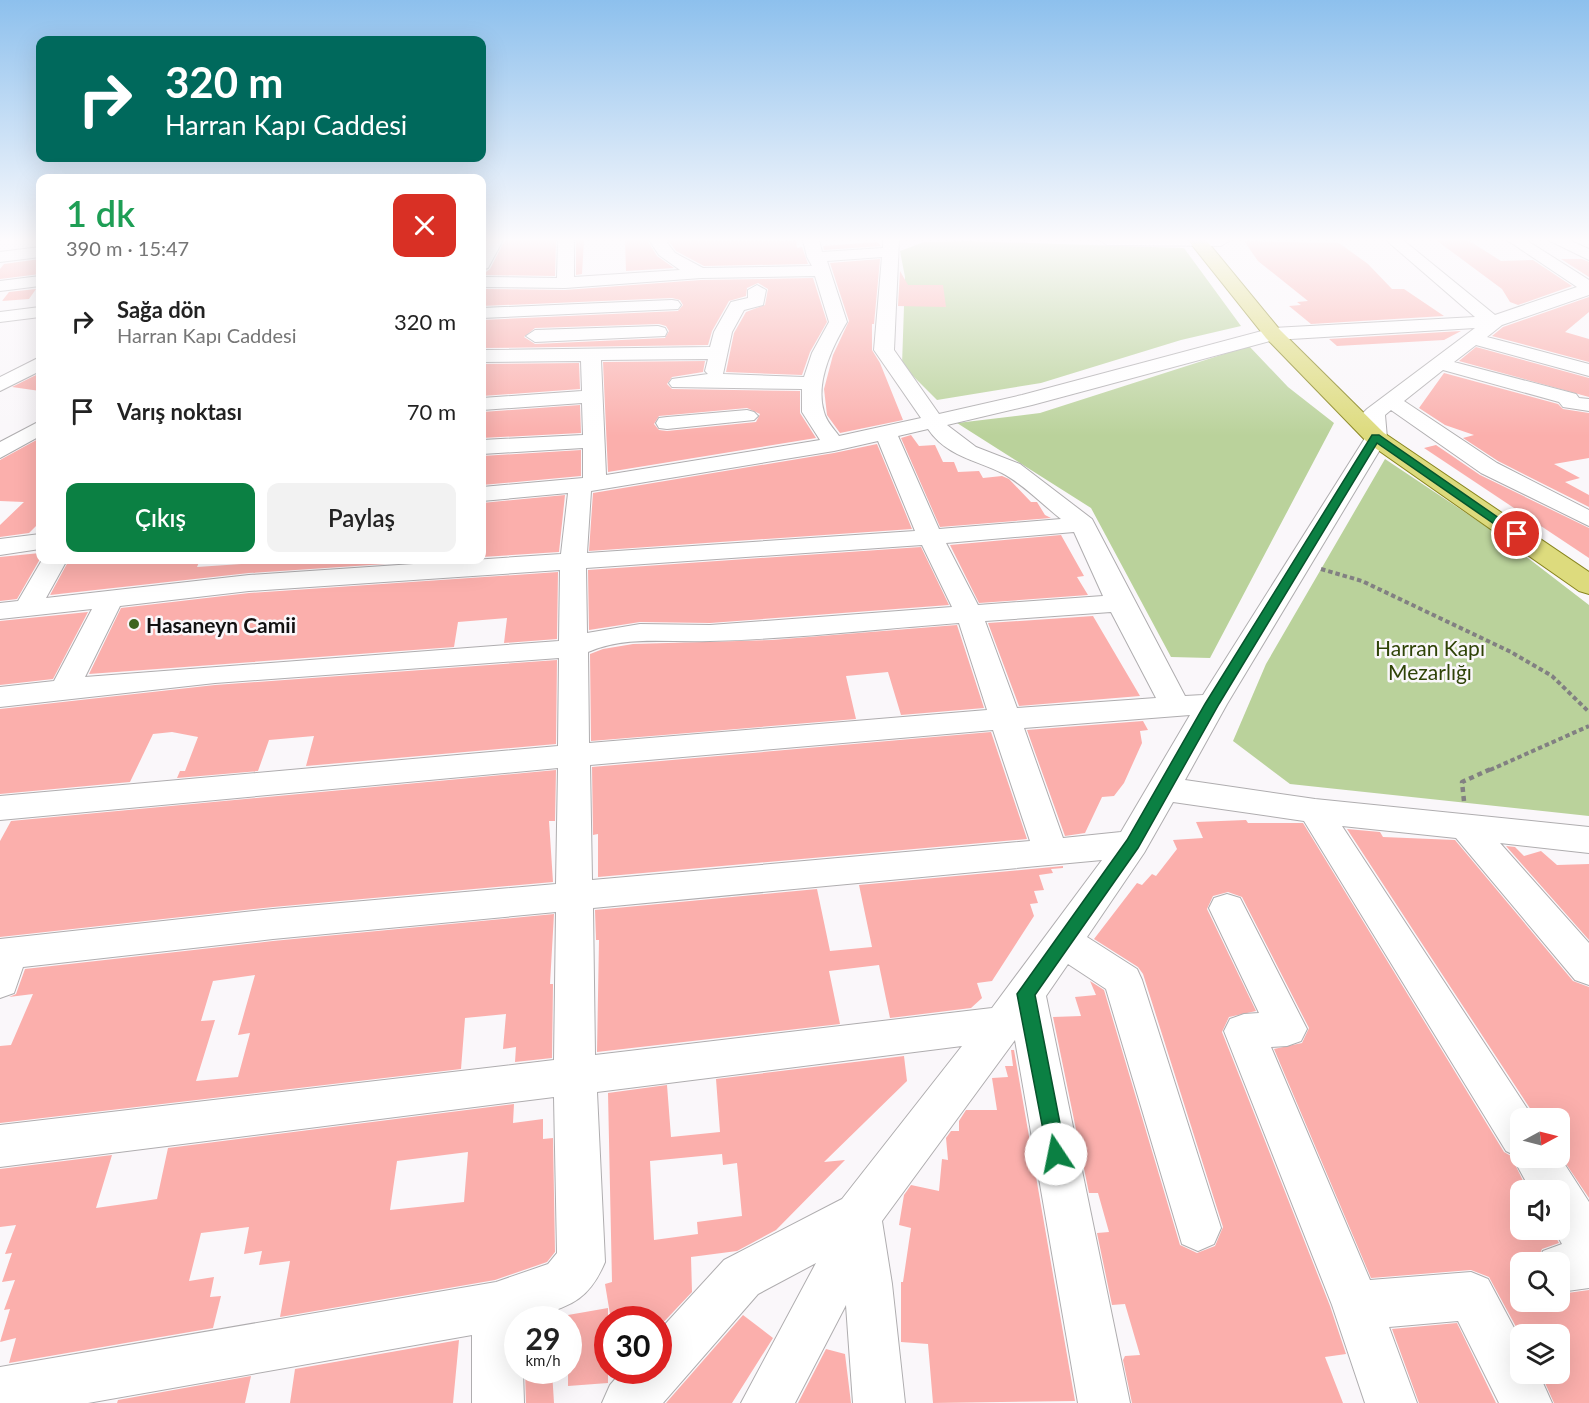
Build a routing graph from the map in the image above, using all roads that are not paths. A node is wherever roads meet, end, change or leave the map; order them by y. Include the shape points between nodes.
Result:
1 (661, 305) edge
2 (672, 305) edge
3 (739, 305) edge
4 (830, 305) edge
5 (886, 305) edge
6 (1253, 305) edge
7 (1271, 305) edge
8 (1464, 305) edge
9 (1543, 305) edge
10 (36, 312) edge
11 (486, 313) edge
12 (0, 317) edge
13 (1487, 327) junction
14 (658, 332) junction
15 (1297, 332) junction
16 (627, 333) junction
17 (1273, 334) junction
18 (486, 339) edge
19 (720, 353) junction
20 (658, 354) junction
21 (625, 355) junction
22 (591, 356) junction
23 (486, 357) edge
24 (1441, 364) junction
25 (36, 365) edge
26 (1589, 370) edge
27 (5, 379) edge
28 (713, 380) junction
29 (679, 383) dead end
30 (814, 383) junction
31 (593, 396) junction
32 (486, 404) edge
33 (1589, 405) edge
34 (747, 416) dead end
35 (1380, 417) junction
36 (667, 423) dead end
37 (934, 424) junction
38 (36, 430) edge
39 (885, 432) junction
40 (592, 441) junction
41 (713, 442) junction
42 (834, 444) junction
43 (486, 447) edge
44 (0, 451) edge
45 (588, 485) junction
46 (486, 494) edge
47 (1589, 519) edge
48 (1083, 524) junction
49 (930, 537) junction
50 (36, 543) edge
51 (0, 548) edge
52 (573, 562) junction
53 (1589, 562) edge
54 (52, 564) edge
55 (1589, 585) edge
56 (110, 599) junction
57 (1120, 603) junction
58 (27, 608) junction
59 (0, 611) edge
60 (970, 616) junction
61 (574, 648) junction
62 (65, 688) junction
63 (0, 697) edge
64 (1212, 704) junction
65 (1175, 706) junction
66 (1005, 718) junction
67 (575, 754) junction
68 (1166, 789) junction
69 (0, 808) edge
70 (1315, 811) junction
71 (1467, 828) junction
72 (1589, 840) edge
73 (1132, 844) junction
74 (1051, 853) junction
75 (576, 895) junction
76 (1227, 908) dead end
77 (1063, 941) junction
78 (2, 963) edge
79 (1589, 969) edge
80 (1013, 1009) junction
81 (575, 1078) junction
82 (1510, 1120) edge
83 (0, 1146) edge
84 (1570, 1214) edge
85 (858, 1215) junction
86 (1198, 1228) dead end
87 (1589, 1244) edge
88 (1589, 1264) edge
89 (1570, 1267) edge
90 (1356, 1305) junction
91 (496, 1306) junction
92 (672, 1354) edge
93 (645, 1384) edge
94 (0, 1393) edge
95 (498, 1403) edge
96 (628, 1403) edge
97 (767, 1403) edge
98 (879, 1403) edge
99 (1104, 1403) edge
100 (1391, 1403) edge
101 (1526, 1403) edge

1 - 11 street
2 - 14 street
3 - 19 street via 723,332
4 - 30 street via 838,322 826,340
5 - 37 street via 884,350
6 - 17 main road
7 - 15 main road
8 - 13 street
9 - 13 street
10 - 12 street
13 - 15 street
13 - 24 street
13 - 26 street
14 - 16 street
14 - 20 street
15 - 17 street
15 - 35 main road
16 - 18 street
16 - 21 street
17 - 35 main road
17 - 37 street
19 - 20 street
19 - 28 street
20 - 21 street
21 - 22 street
22 - 23 street via 518,364
22 - 31 street
24 - 33 street via 1569,398 1570,403
24 - 35 street
25 - 27 street
28 - 29 street
28 - 30 street
30 - 42 street via 813,413
31 - 32 street
31 - 40 street
34 - 41 street
35 - 47 street
35 - 53 main road via 1418,448
35 - 55 main road
35 - 64 street
36 - 41 street
37 - 39 street
37 - 48 street via 968,452 1012,469
38 - 44 street
39 - 42 street
39 - 49 street
40 - 43 street
40 - 45 street
41 - 42 street
41 - 45 street
45 - 46 street
45 - 52 street
48 - 49 street
48 - 57 street
49 - 52 street
49 - 60 street
50 - 51 street
52 - 56 street via 249,583
52 - 61 street
54 - 58 street
56 - 58 street
56 - 62 street
57 - 60 street
57 - 65 street
58 - 59 street
60 - 61 street via 593,638
60 - 66 street
61 - 62 street
61 - 67 street
62 - 63 street
64 - 65 street
64 - 68 street
65 - 66 street
66 - 67 street
66 - 74 street
67 - 69 street
67 - 75 street
68 - 70 street
68 - 73 street
70 - 71 street
70 - 82 street
71 - 72 street
71 - 79 street
73 - 74 street
73 - 77 street
74 - 75 street
75 - 78 street
75 - 81 street
76 - 90 street via 1287,1029 1244,1031
77 - 80 street
77 - 86 street via 1123,980
80 - 81 street
80 - 85 street
80 - 99 street
81 - 83 street
81 - 91 street via 581,1262 562,1283
84 - 87 street
85 - 92 street via 741,1277
85 - 97 street via 832,1282
85 - 98 street
88 - 89 street
90 - 100 street
90 - 101 street via 1471,1296
91 - 94 street
91 - 95 street
93 - 96 street

